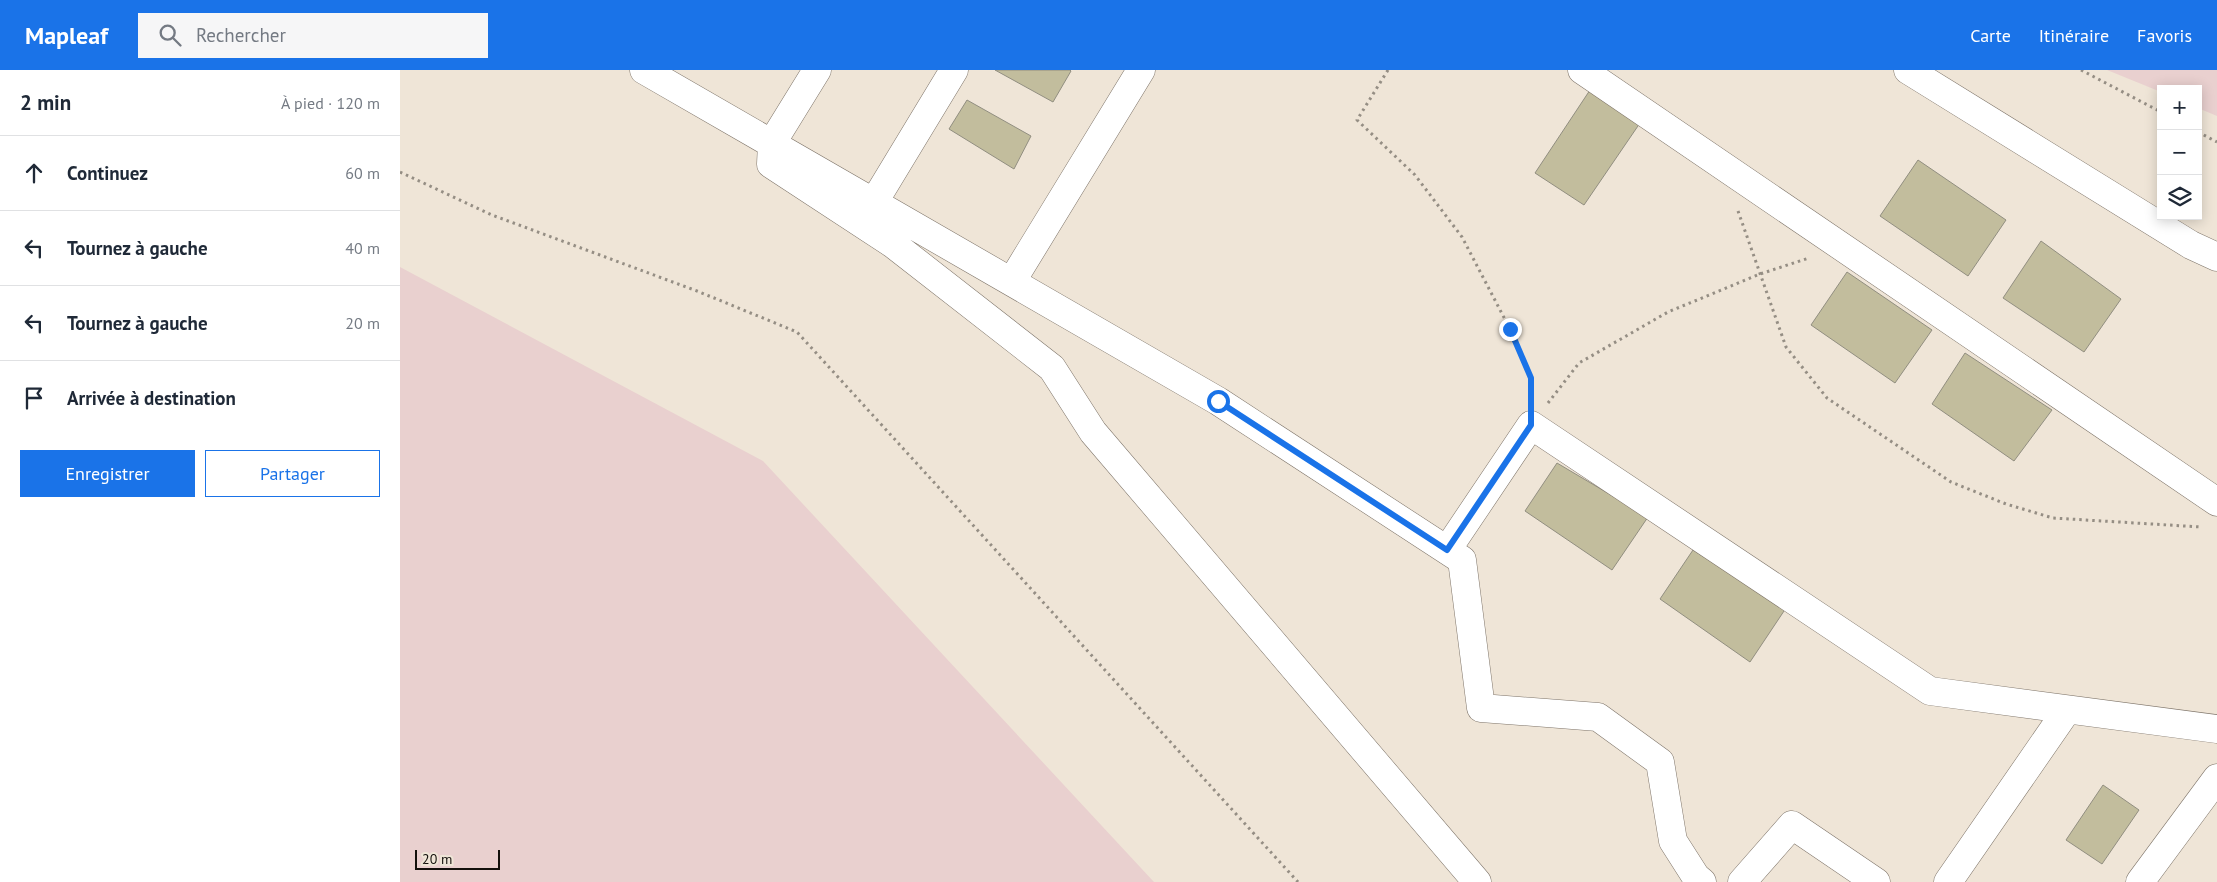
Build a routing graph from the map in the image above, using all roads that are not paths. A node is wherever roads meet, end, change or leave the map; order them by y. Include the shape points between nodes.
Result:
1 (644, 70) edge
2 (817, 70) edge
3 (954, 70) edge
4 (1141, 70) edge
5 (1582, 70) edge
6 (1908, 70) edge
7 (772, 143) junction
8 (874, 202) junction
9 (2217, 258) edge
10 (1012, 281) junction
11 (2217, 502) edge
12 (1447, 550) junction
13 (2067, 710) junction
14 (2217, 730) edge
15 (2217, 778) edge
16 (1477, 882) edge
17 (1702, 882) edge
18 (1742, 882) edge
19 (1876, 882) edge
20 (1948, 882) edge
21 (2140, 882) edge

1 - 7 lane
2 - 7 lane
3 - 8 lane
4 - 10 lane
5 - 11 lane
6 - 9 lane
7 - 8 lane
7 - 16 lane via 771,164 893,244 1052,368 1093,432
8 - 10 lane
10 - 12 lane via 1218,401
12 - 13 lane via 1531,425 1930,691
12 - 17 lane via 1462,560 1481,708 1598,717 1660,762 1673,841
13 - 14 lane
13 - 20 lane
15 - 21 lane
18 - 19 lane via 1792,825

